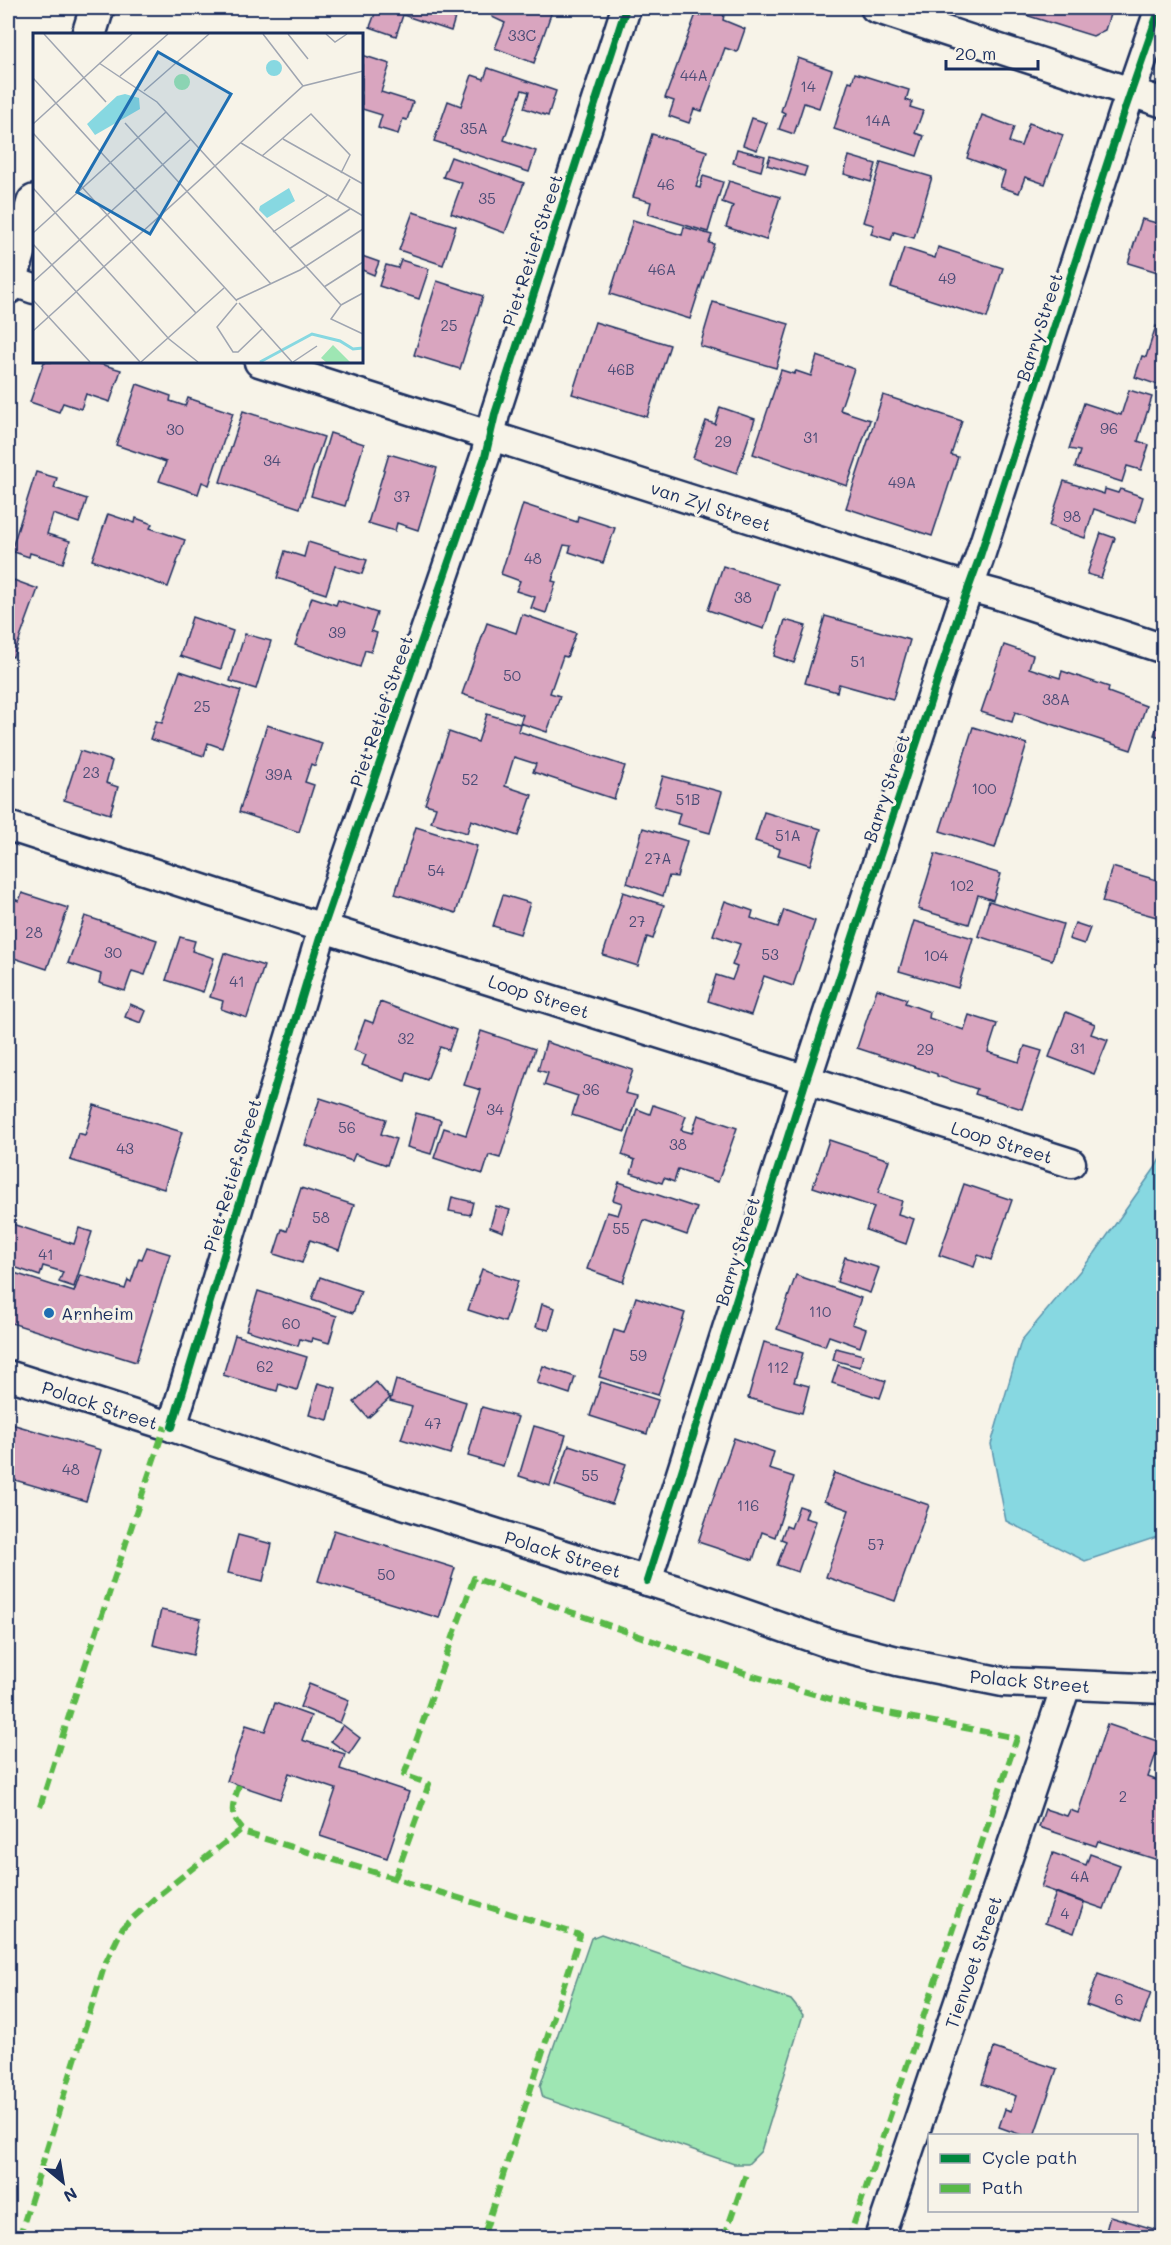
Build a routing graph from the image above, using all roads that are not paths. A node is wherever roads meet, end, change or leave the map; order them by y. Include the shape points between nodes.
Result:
1 (98, 8) edge
2 (626, 8) edge
3 (875, 8) edge
4 (1160, 8) edge
5 (89, 33) edge
6 (1131, 92) junction
7 (1164, 103) edge
8 (33, 206) edge
9 (15, 284) edge
10 (262, 363) edge
11 (490, 436) junction
12 (969, 587) junction
13 (1164, 649) edge
14 (8, 826) edge
15 (322, 928) junction
16 (806, 1080) junction
17 (1071, 1163) dead end
18 (8, 1375) edge
19 (172, 1427) junction
20 (647, 1581) junction
21 (1066, 1686) junction
22 (1164, 1689) edge
23 (879, 2238) edge

1 - 5 street
2 - 11 street, Piet Retief Street
3 - 6 street
4 - 6 street, Barry Street
6 - 7 street
6 - 12 street, Barry Street
8 - 9 street
10 - 11 street, van Zyl Street
11 - 12 street, van Zyl Street
11 - 15 street, Piet Retief Street
12 - 13 street, van Zyl Street
12 - 16 street, Barry Street
14 - 15 street, Loop Street
15 - 16 street, Loop Street
15 - 19 street, Piet Retief Street
16 - 17 street, Loop Street
16 - 20 street, Barry Street
18 - 19 street, Polack Street
19 - 20 street, Polack Street
20 - 21 street, Polack Street via 831,1644 897,1661 1003,1682
21 - 22 street, Polack Street
21 - 23 street, Tienvoet Street

